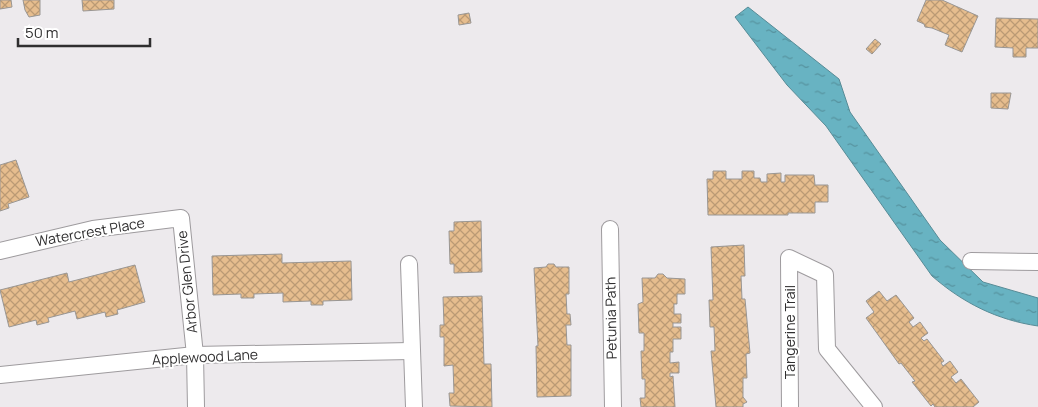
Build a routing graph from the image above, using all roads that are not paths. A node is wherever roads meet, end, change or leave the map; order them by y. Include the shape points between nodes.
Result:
1 (181, 218) joint
2 (610, 229) dead end
3 (0, 251) edge
4 (972, 261) dead end
5 (1038, 262) edge
6 (409, 264) dead end
7 (411, 351) junction
8 (195, 355) junction
9 (0, 375) edge
10 (196, 407) edge
11 (414, 407) edge
12 (613, 407) edge
13 (790, 407) edge
14 (874, 407) edge

1 - 3 street, Watercrest Place via 93,229
1 - 8 street, Arbor Glen Drive
2 - 12 street, Petunia Path
4 - 5 street
6 - 7 street
7 - 8 street, Applewood Lane
7 - 11 street
8 - 9 street, Applewood Lane
8 - 10 street, Arbor Glen Drive
13 - 14 street, Tangerine Trail via 789,258 826,275 827,349

